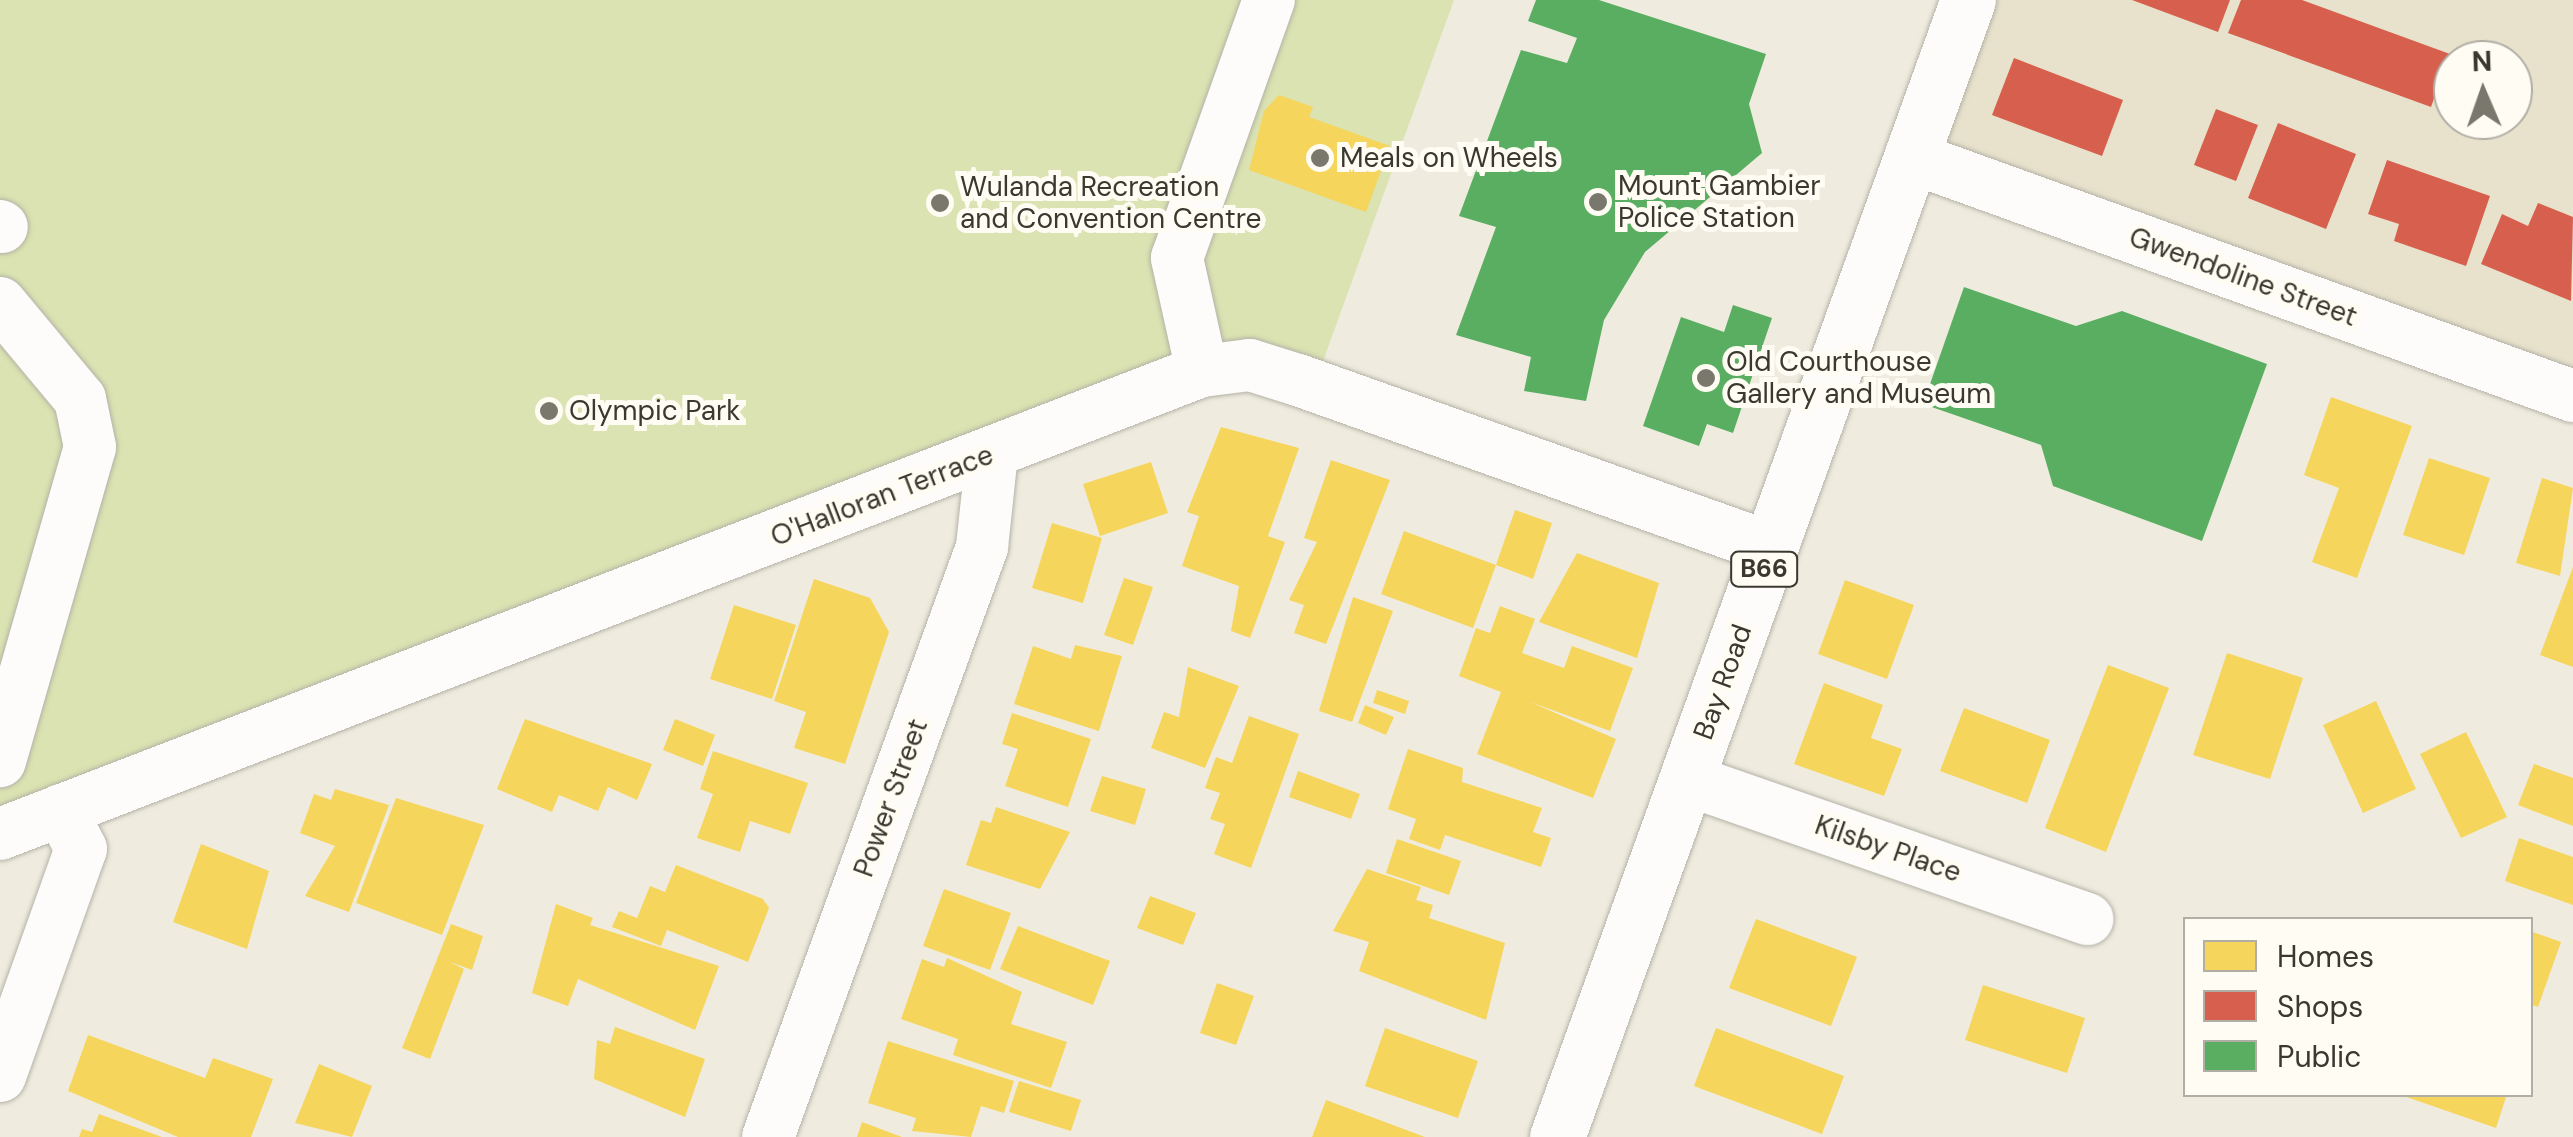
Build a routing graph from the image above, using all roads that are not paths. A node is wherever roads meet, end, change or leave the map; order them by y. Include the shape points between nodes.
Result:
1 (1269, 0) edge
2 (1968, 0) edge
3 (1913, 158) junction
4 (0, 302) edge
5 (1202, 371) junction
6 (2573, 396) edge
7 (992, 454) junction
8 (1771, 548) junction
9 (0, 762) edge
10 (1688, 780) junction
11 (61, 810) junction
12 (0, 834) edge
13 (2088, 919) dead end
14 (0, 1076) edge
15 (768, 1137) edge
16 (1557, 1137) edge

1 - 5 street via 1177,258
2 - 3 main road, Bay Road / B66
3 - 6 street, Gwendoline Street
3 - 8 main road, Bay Road / B66
4 - 9 street via 80,399 90,447
5 - 7 street, O'Halloran Terrace
5 - 8 street, O'Halloran Terrace via 1250,366 1298,380
7 - 11 street, O'Halloran Terrace
7 - 15 street, Power Street via 982,547
8 - 10 main road, Bay Road / B66
10 - 13 street, Kilsby Place
10 - 16 main road, Bay Road / B66
11 - 12 street, O'Halloran Terrace
11 - 14 street via 82,849

